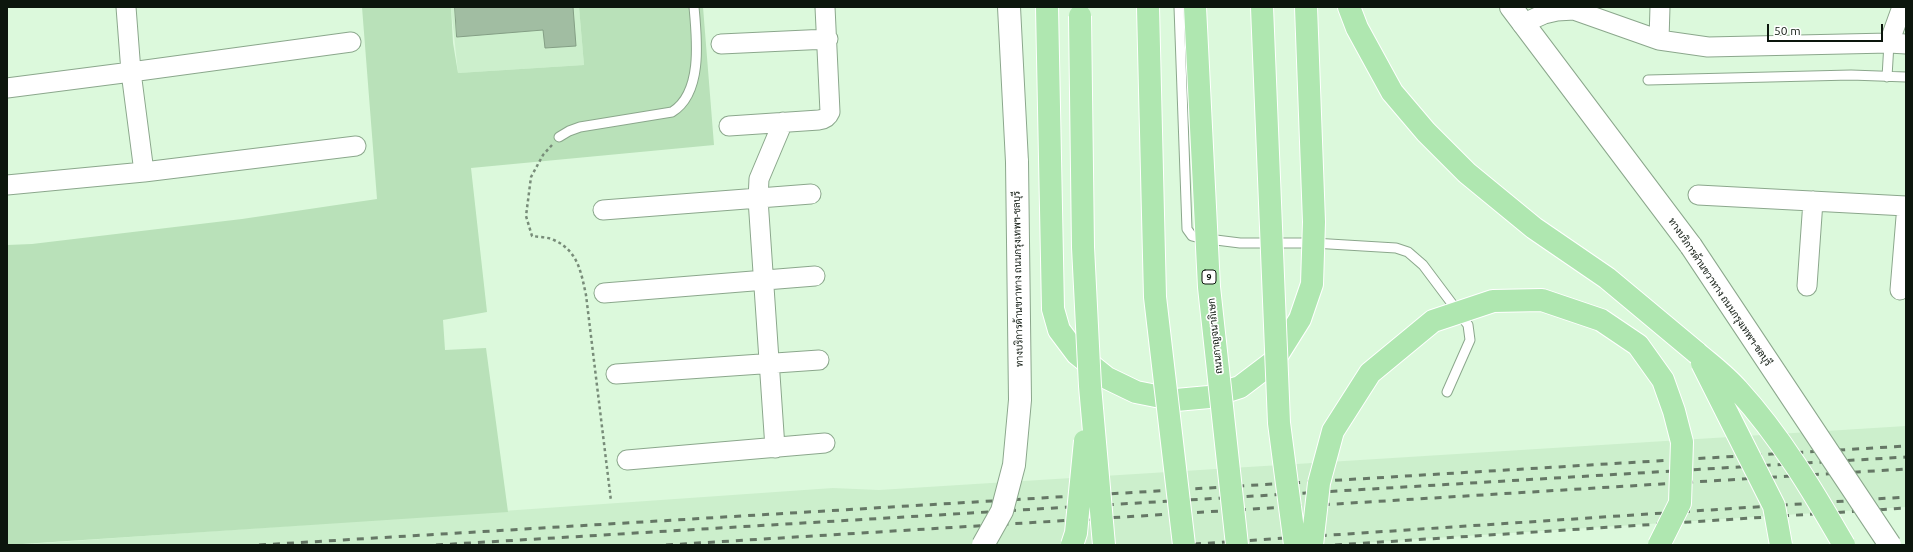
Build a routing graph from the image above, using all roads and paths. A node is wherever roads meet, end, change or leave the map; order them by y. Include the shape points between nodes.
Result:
1 (126, 7) edge
2 (694, 7) edge
3 (825, 7) edge
4 (1009, 7) edge
5 (1047, 7) edge
6 (1148, 7) edge
7 (1179, 7) edge
8 (1194, 7) edge
9 (1262, 7) edge
10 (1306, 7) edge
11 (1349, 7) edge
12 (1660, 7) edge
13 (1902, 7) edge
14 (1573, 8) edge
15 (1080, 11) edge
16 (1516, 16) edge
17 (828, 39) junction
18 (1658, 40) junction
19 (351, 42) dead end
20 (721, 44) dead end
21 (1898, 44) edge
22 (131, 72) junction
23 (1887, 77) junction
24 (1906, 77) edge
25 (1648, 80) dead end
26 (7, 88) edge
27 (784, 122) junction
28 (729, 126) dead end
29 (559, 137) joint
30 (356, 146) dead end
31 (144, 172) junction
32 (7, 185) edge
33 (811, 194) dead end
34 (1698, 195) dead end
35 (758, 199) junction
36 (1812, 201) junction
37 (1906, 206) edge
38 (603, 210) dead end
39 (1906, 217) edge
40 (1313, 243) junction
41 (815, 276) dead end
42 (763, 281) junction
43 (1807, 286) dead end
44 (1900, 290) dead end
45 (604, 293) dead end
46 (1697, 353) junction
47 (819, 360) dead end
48 (769, 364) junction
49 (616, 374) dead end
50 (1090, 386) junction
51 (1448, 392) dead end
52 (824, 443) dead end
53 (775, 448) junction
54 (627, 460) dead end
55 (611, 501) dead end
56 (983, 545) edge
57 (1072, 545) edge
58 (1104, 545) edge
59 (1184, 545) edge
60 (1237, 545) edge
61 (1295, 545) edge
62 (1312, 545) edge
63 (1659, 545) edge
64 (1781, 545) edge
65 (1844, 545) edge
66 (1890, 545) edge

1 - 22 street
2 - 29 lane via 697,37 694,74 687,98 680,107 672,112 580,127
3 - 17 street
4 - 56 main road, ทางบริการด้านขวาทาง ถนนกรุงเทพฯ-ชลบุรี, bridge via 1017,162 1020,400 1014,465 1002,511
5 - 40 highway via 1053,309 1059,330 1077,354 1107,378 1136,392 1176,400 1209,397 1240,387 1273,362 1300,319 1312,284
6 - 59 highway, bridge via 1155,297
7 - 40 lane via 1187,229 1192,236 1240,243
8 - 60 highway, ถนนกาญจนาภิเษก / 9, bridge via 1209,287
9 - 61 highway, bridge via 1279,423
10 - 40 highway
11 - 46 highway via 1357,28 1392,92 1426,132 1467,173 1534,228 1606,278
12 - 18 street
13 - 21 street
14 - 16 street
14 - 18 street
15 - 50 highway, bridge via 1083,247
16 - 66 main road, ทางบริการด้านขวาทาง ถนนกรุงเทพฯ-ชลบุรี, bridge via 1691,246
17 - 20 street
17 - 27 street via 830,112 819,120
18 - 21 street via 1708,47
19 - 22 street
21 - 23 lane
22 - 26 street
22 - 31 street
23 - 24 lane
23 - 25 lane
27 - 28 street
27 - 35 street via 759,179
29 - 55 path via 543,155 531,177 526,216 532,236 554,240 573,254 580,268 586,295
30 - 31 street
31 - 32 street
33 - 35 street
34 - 36 street
35 - 38 street
35 - 42 street
36 - 37 street
36 - 43 street
39 - 44 street
40 - 51 lane via 1396,248 1408,252 1423,265 1468,325 1470,340
41 - 42 street
42 - 45 street
42 - 48 street
46 - 64 highway, bridge via 1774,506
46 - 65 highway, bridge via 1737,389 1773,433 1813,492
47 - 48 street
48 - 49 street
48 - 53 street
50 - 57 highway, bridge via 1076,533
50 - 58 highway, bridge
52 - 53 street
53 - 54 street
62 - 63 highway, bridge via 1319,483 1333,431 1370,373 1433,322 1492,301 1542,300 1601,320 1638,345 1663,380 1682,442 1680,503

